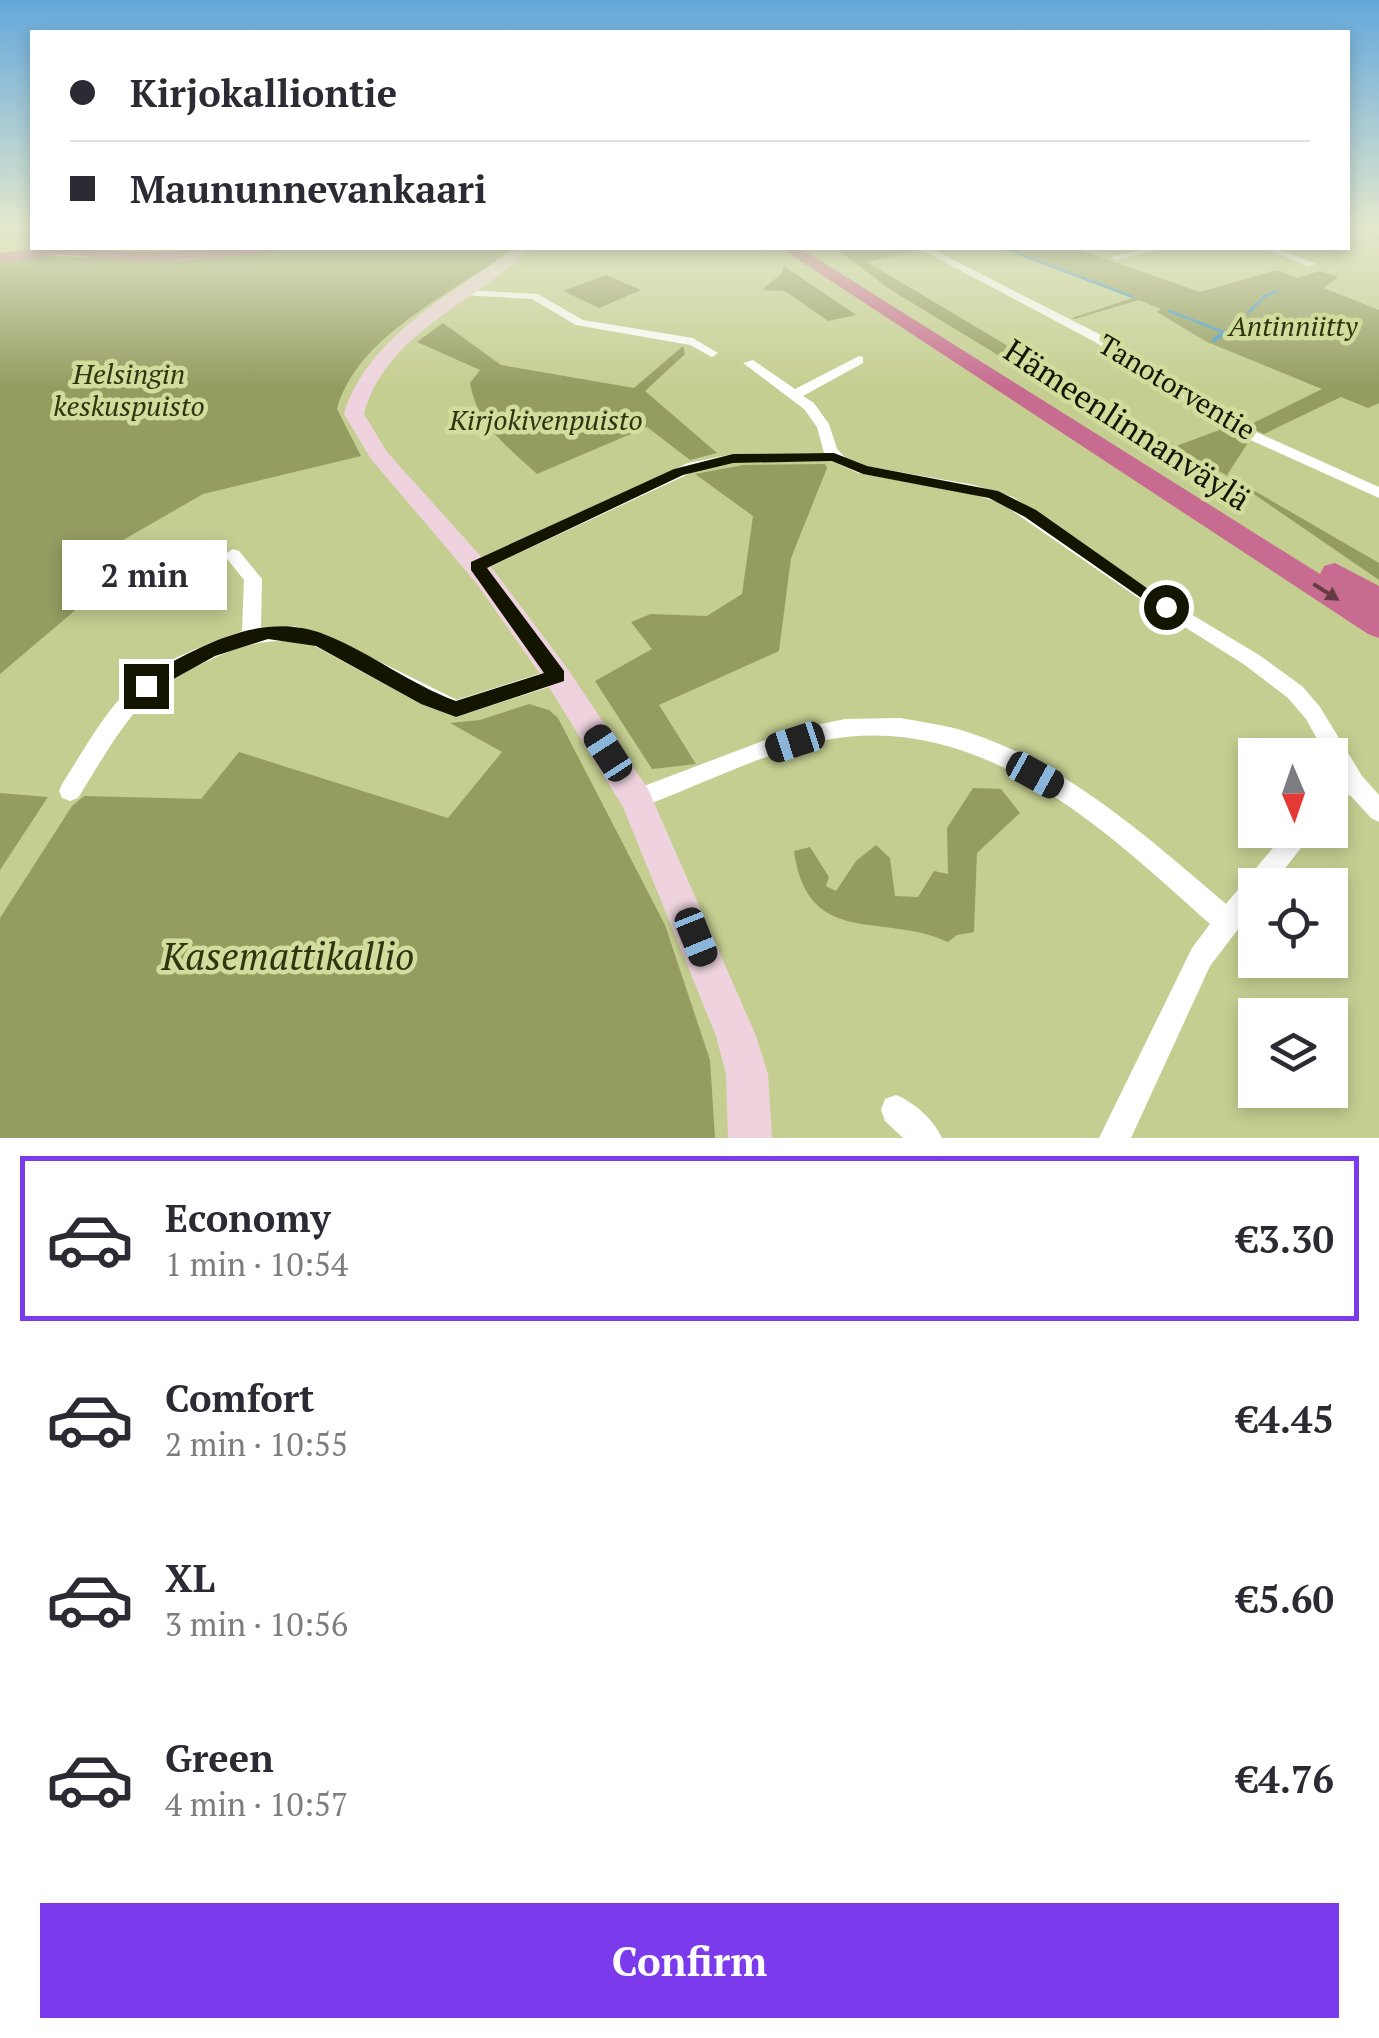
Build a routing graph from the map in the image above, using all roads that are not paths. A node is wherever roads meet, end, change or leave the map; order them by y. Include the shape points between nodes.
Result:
1 (481, 281) edge
2 (841, 281) edge
3 (864, 281) edge
4 (988, 281) edge
5 (465, 293) junction
6 (712, 353) dead end
7 (859, 360) dead end
8 (750, 363) dead end
9 (796, 394) junction
10 (834, 457) junction
11 (1379, 494) edge
12 (233, 555) dead end
13 (477, 566) junction
14 (1379, 600) edge
15 (1379, 626) edge
16 (251, 634) junction
17 (557, 676) junction
18 (1354, 782) junction
19 (1348, 785) edge
20 (70, 791) dead end
21 (636, 799) junction
22 (1379, 810) edge
23 (1288, 848) edge
24 (1271, 868) edge
25 (1238, 907) edge
26 (1226, 921) junction
27 (896, 1110) dead end
28 (750, 1138) edge
29 (926, 1138) edge
30 (1115, 1138) edge

1 - 5 main road
2 -> 15 highway, Hämeenlinnanväylä
3 - 14 highway, Hämeenlinnanväylä
4 - 11 street, Tanotorventie via 1099,338 1251,435
5 - 6 street via 534,296 580,323 694,342
5 - 13 main road via 397,344 370,380 361,422 378,455
7 - 9 street
8 - 9 street
9 - 10 street via 818,418
10 - 13 street via 733,458 693,466
10 - 18 street via 863,470 993,494 1031,514 1295,692
12 - 16 street via 253,579
13 - 17 main road
16 - 17 street via 319,640 456,709
16 - 20 street via 146,686
17 - 21 main road
18 - 19 street
18 - 22 street
21 - 26 street via 824,732 886,727 944,734 1066,792
21 - 28 main road via 736,1036 747,1074
23 - 24 street
25 - 26 street
26 - 30 street via 1201,957
27 - 29 street

